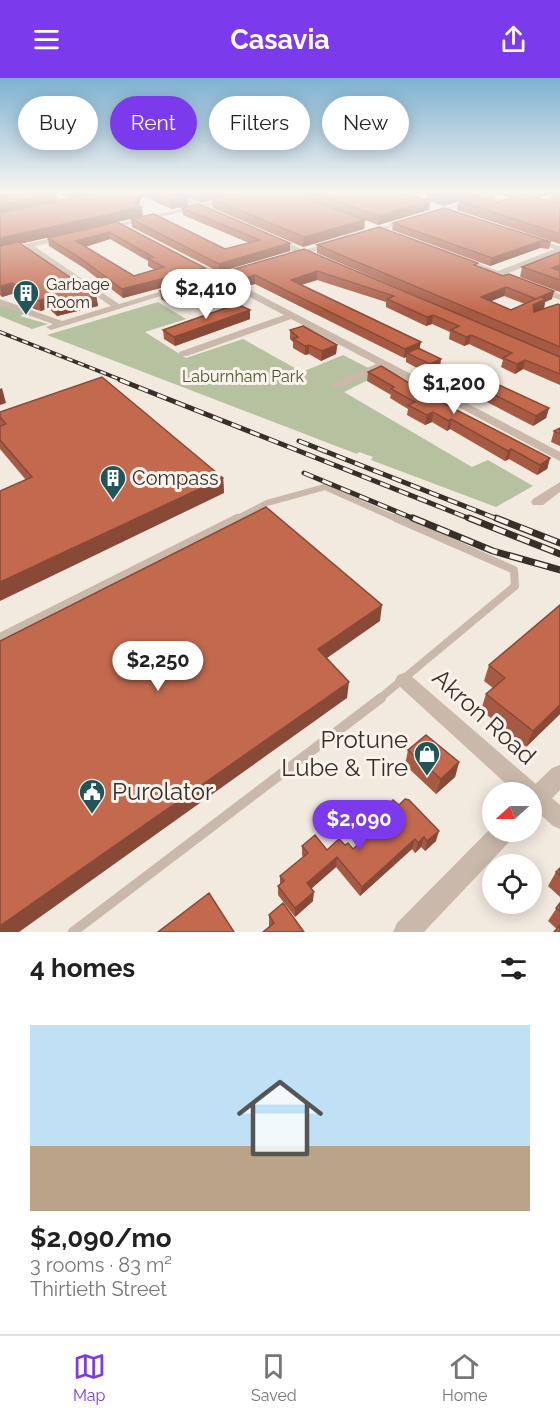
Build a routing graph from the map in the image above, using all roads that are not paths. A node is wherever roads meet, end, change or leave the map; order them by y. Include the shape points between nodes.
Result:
1 (259, 232) edge
2 (369, 232) edge
3 (385, 232) edge
4 (73, 235) edge
5 (393, 235) edge
6 (356, 236) edge
7 (526, 237) edge
8 (346, 239) edge
9 (28, 246) junction
10 (560, 249) edge
11 (0, 252) edge
12 (303, 252) junction
13 (456, 258) edge
14 (184, 259) edge
15 (282, 259) edge
16 (329, 263) edge
17 (498, 274) junction
18 (187, 287) edge
19 (560, 297) edge
20 (0, 302) edge
21 (118, 307) junction
22 (291, 316) junction
23 (63, 324) junction
24 (51, 327) dead end
25 (183, 354) dead end
26 (384, 364) junction
27 (335, 386) dead end
28 (560, 457) edge
29 (559, 488) edge
30 (538, 502) dead end
31 (0, 637) edge
32 (404, 680) junction
33 (560, 775) edge
34 (517, 782) edge
35 (542, 788) edge
36 (542, 804) edge
37 (560, 819) edge
38 (493, 842) edge
39 (73, 932) edge
40 (405, 932) edge

1 - 12 street
2 - 6 street
3 - 5 street
4 - 9 street
7 - 10 street
8 - 12 street
9 - 11 street
9 - 21 street
10 - 17 street
12 - 15 street
12 - 16 street
13 - 17 street
14 - 22 street
17 - 19 street
18 - 21 street
20 - 23 street
21 - 23 street
22 - 25 street
22 - 26 street
23 - 24 street
26 - 27 street
26 - 28 street
29 - 30 street
31 - 32 lane via 267,503 325,487 514,570 515,586
32 - 34 street, Akron Road
32 - 39 lane
33 - 35 street
36 - 37 street, Akron Road
38 - 40 street

